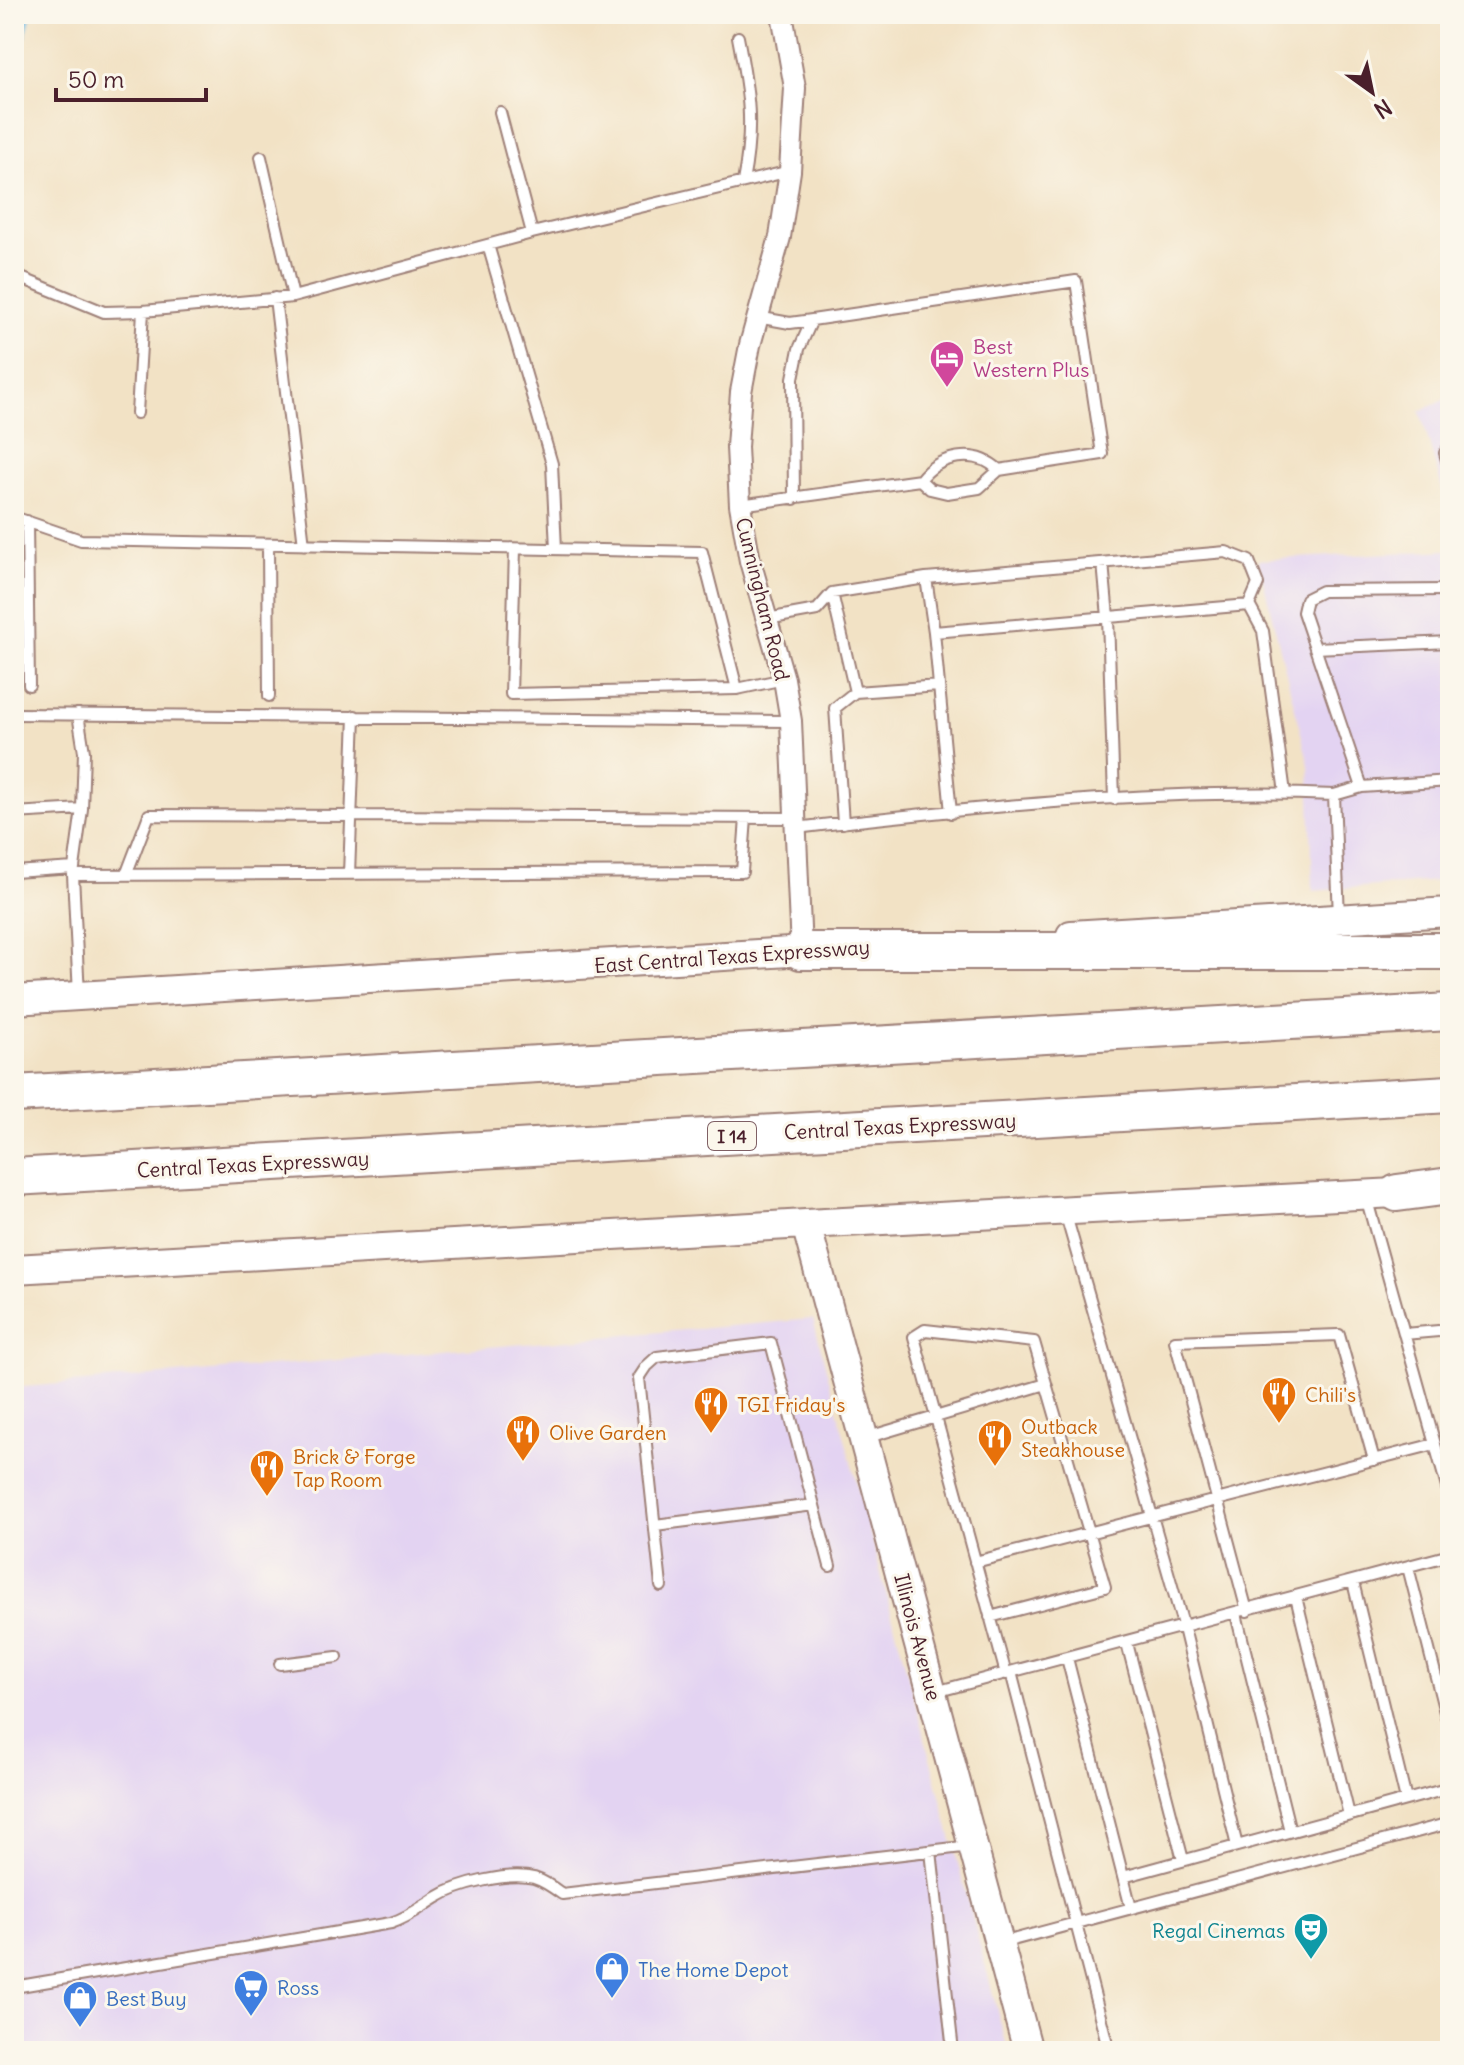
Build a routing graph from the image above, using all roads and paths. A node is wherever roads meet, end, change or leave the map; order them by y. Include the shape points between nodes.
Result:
1 (782, 14) edge
2 (738, 37) dead end
3 (500, 112) dead end
4 (261, 157) dead end
5 (790, 171) junction
6 (743, 182) junction
7 (532, 233) junction
8 (488, 245) junction
9 (14, 275) edge
10 (293, 297) junction
11 (275, 298) junction
12 (143, 311) junction
13 (757, 317) junction
14 (812, 320) junction
15 (137, 413) dead end
16 (1450, 446) edge
17 (999, 470) junction
18 (1450, 471) edge
19 (920, 480) junction
20 (794, 499) junction
21 (740, 505) junction
22 (14, 517) edge
23 (27, 521) junction
24 (268, 544) junction
25 (304, 545) junction
26 (515, 549) junction
27 (556, 549) junction
28 (1103, 563) junction
29 (926, 578) junction
30 (1450, 590) edge
31 (832, 593) junction
32 (1249, 605) junction
33 (1108, 617) junction
34 (767, 619) junction
35 (934, 632) junction
36 (1450, 642) edge
37 (1315, 648) junction
38 (784, 679) junction
39 (29, 685) dead end
40 (939, 686) junction
41 (737, 689) junction
42 (855, 692) junction
43 (269, 696) dead end
44 (14, 714) edge
45 (78, 714) junction
46 (355, 716) junction
47 (791, 721) junction
48 (1450, 781) edge
49 (1362, 787) junction
50 (1285, 793) junction
51 (1334, 795) junction
52 (1114, 799) junction
53 (82, 809) junction
54 (14, 813) edge
55 (951, 813) junction
56 (351, 816) junction
57 (746, 818) junction
58 (796, 823) junction
59 (843, 823) junction
60 (14, 872) edge
61 (74, 872) junction
62 (349, 874) junction
63 (126, 875) junction
64 (1450, 912) edge
65 (1339, 919) junction
66 (801, 951) junction
67 (1450, 951) edge
68 (79, 997) junction
69 (14, 1000) edge
70 (1450, 1012) edge
71 (14, 1094) edge
72 (1450, 1094) edge
73 (14, 1177) edge
74 (1450, 1188) edge
75 (1381, 1194) junction
76 (1064, 1210) junction
77 (806, 1224) junction
78 (14, 1269) edge
79 (1450, 1330) edge
80 (1404, 1334) junction
81 (1046, 1384) junction
82 (935, 1415) junction
83 (865, 1438) junction
84 (1435, 1444) junction
85 (1374, 1460) junction
86 (1450, 1498) edge
87 (1217, 1500) junction
88 (814, 1505) junction
89 (1152, 1517) junction
90 (655, 1525) junction
91 (1089, 1533) junction
92 (1450, 1555) edge
93 (975, 1562) junction
94 (830, 1566) dead end
95 (1408, 1567) junction
96 (1353, 1582) junction
97 (661, 1586) dead end
98 (1296, 1597) junction
99 (1242, 1612) junction
100 (990, 1617) junction
101 (1184, 1628) junction
102 (1127, 1643) junction
103 (337, 1657) dead end
104 (1067, 1658) junction
105 (280, 1664) dead end
106 (1008, 1673) junction
107 (933, 1693) junction
108 (1450, 1732) edge
109 (1450, 1788) edge
110 (1406, 1800) junction
111 (1349, 1815) junction
112 (1450, 1823) edge
113 (1290, 1831) junction
114 (973, 1846) junction
115 (1237, 1846) junction
116 (931, 1851) junction
117 (1183, 1860) junction
118 (1123, 1877) junction
119 (1131, 1908) junction
120 (1076, 1923) junction
121 (999, 1944) junction
122 (14, 1987) edge
123 (953, 2051) edge
124 (1028, 2051) edge
125 (1109, 2051) edge

1 - 5 street, Cunningham Road via 795,88
2 - 6 lane via 751,112
3 - 7 lane
4 - 10 lane
5 - 6 lane
5 - 13 street, Cunningham Road via 780,237
6 - 7 lane
7 - 8 lane
8 - 10 lane
8 - 27 lane via 552,464
9 - 12 lane via 104,312
10 - 11 lane
11 - 12 lane
11 - 25 lane
12 - 15 lane
13 - 14 lane via 790,323
13 - 21 street, Cunningham Road via 741,392
14 - 17 lane via 1076,281 1102,454
14 - 20 lane via 793,378
16 - 18 lane via 1445,453
17 - 19 lane via 979,488 947,493
17 - 19 lane via 972,456 941,461
19 - 20 lane
20 - 21 lane
21 - 34 street, Cunningham Road
22 - 23 lane
23 - 24 lane via 81,540
23 - 39 lane
24 - 25 lane
24 - 43 lane
25 - 26 lane
26 - 27 lane
26 - 41 lane via 511,694
27 - 41 lane via 702,552
28 - 29 lane
28 - 32 lane via 1226,552 1249,561 1258,584
28 - 33 lane
29 - 31 lane
29 - 35 lane
30 - 37 lane via 1322,591 1306,599 1303,612
31 - 34 lane via 817,610
31 - 42 lane
32 - 33 lane
32 - 50 lane via 1263,631
33 - 35 lane
33 - 52 lane
34 - 38 street, Cunningham Road
35 - 40 lane
36 - 37 lane
37 - 49 lane
38 - 41 lane
38 - 47 street, Cunningham Road
40 - 42 lane
40 - 55 lane
42 - 59 lane via 835,708
44 - 45 lane
45 - 46 lane
45 - 53 lane via 84,752
46 - 47 lane
46 - 56 lane
47 - 58 street, Cunningham Road
48 - 49 lane
49 - 51 lane
50 - 51 lane
50 - 52 lane
51 - 65 lane
52 - 55 lane
53 - 54 lane
53 - 61 lane
55 - 59 lane
56 - 57 lane
56 - 62 lane
56 - 63 lane via 149,815
57 - 58 lane
57 - 62 lane via 742,872
58 - 59 lane
58 - 66 street, Cunningham Road
60 - 61 lane
61 - 63 lane
61 - 68 lane
62 - 63 lane
64 - 65 main road, East Central Texas Expressway
65 - 66 main road, East Central Texas Expressway
66 - 67 highway
66 - 68 main road, East Central Texas Expressway
68 - 69 main road, East Central Texas Expressway
70 - 71 highway
72 - 73 highway, Central Texas Expressway / I 14
74 - 75 highway
75 - 76 main road
75 - 80 lane
76 - 77 main road
76 - 89 lane
77 - 78 main road
77 - 83 main road, Illinois Avenue
79 - 80 lane
80 - 84 lane
81 - 82 lane
81 - 82 lane via 1034,1342 925,1330 914,1337
81 - 91 lane
82 - 83 lane
82 - 93 lane
83 - 107 main road, Illinois Avenue
84 - 85 lane
84 - 86 lane
85 - 87 lane
85 - 87 lane via 1339,1335 1175,1341
87 - 89 lane
87 - 99 lane
88 - 90 lane
88 - 90 lane via 771,1343 657,1357 639,1378
88 - 94 lane
89 - 91 lane
89 - 101 lane
90 - 97 lane
91 - 93 lane
91 - 100 lane via 1105,1587
92 - 95 lane
93 - 100 lane
95 - 96 lane
95 - 108 lane
96 - 98 lane
96 - 110 lane
98 - 99 lane
98 - 111 lane
99 - 101 lane
99 - 113 lane
100 - 106 lane
101 - 102 lane
101 - 115 lane
102 - 104 lane
102 - 117 lane
103 - 105 lane
104 - 106 lane
104 - 118 lane
106 - 107 lane
106 - 120 lane
107 - 114 main road, Illinois Avenue
109 - 110 lane
110 - 111 lane
111 - 113 lane
112 - 119 lane
113 - 115 lane
114 - 116 lane
114 - 121 main road, Illinois Avenue
115 - 117 lane
116 - 122 lane via 562,1894 538,1879 518,1876 456,1888 391,1923
116 - 123 lane
117 - 118 lane
118 - 119 lane
119 - 120 lane
120 - 121 lane
120 - 125 lane
121 - 124 main road, Illinois Avenue

